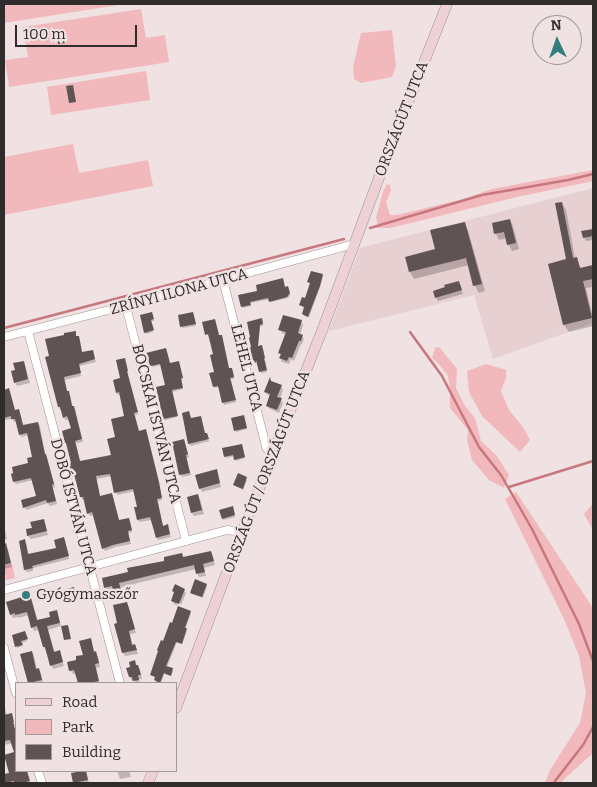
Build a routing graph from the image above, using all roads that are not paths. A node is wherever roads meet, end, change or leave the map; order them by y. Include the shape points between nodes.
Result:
1 (447, 4) edge
2 (356, 240) junction
3 (223, 280) junction
4 (126, 306) junction
5 (28, 331) junction
6 (4, 337) edge
7 (273, 453) junction
8 (242, 532) junction
9 (186, 541) junction
10 (89, 567) junction
11 (4, 590) edge
12 (4, 648) edge
13 (120, 682) edge
14 (15, 689) edge
15 (178, 703) edge

1 - 2 main road, ORSZÁGÚT UTCA
2 - 3 street, ZRÍNYI ILONA UTCA
2 - 7 main road, ORSZÁG ÚT / ORSZÁGÚT UTCA
3 - 4 street, ZRÍNYI ILONA UTCA
3 - 7 street, LEHEL UTCA via 266,446
4 - 5 street, ZRÍNYI ILONA UTCA
4 - 9 street, BOCSKAI ISTVÁN UTCA
5 - 6 street, ZRÍNYI ILONA UTCA
5 - 10 street, DOBÓ ISTVÁN UTCA
7 - 8 main road, ORSZÁG ÚT / ORSZÁGÚT UTCA
8 - 9 street via 227,530
8 - 15 main road, ORSZÁG ÚT / ORSZÁGÚT UTCA
9 - 10 street
10 - 11 street
10 - 13 street, DOBÓ ISTVÁN UTCA
12 - 14 street

